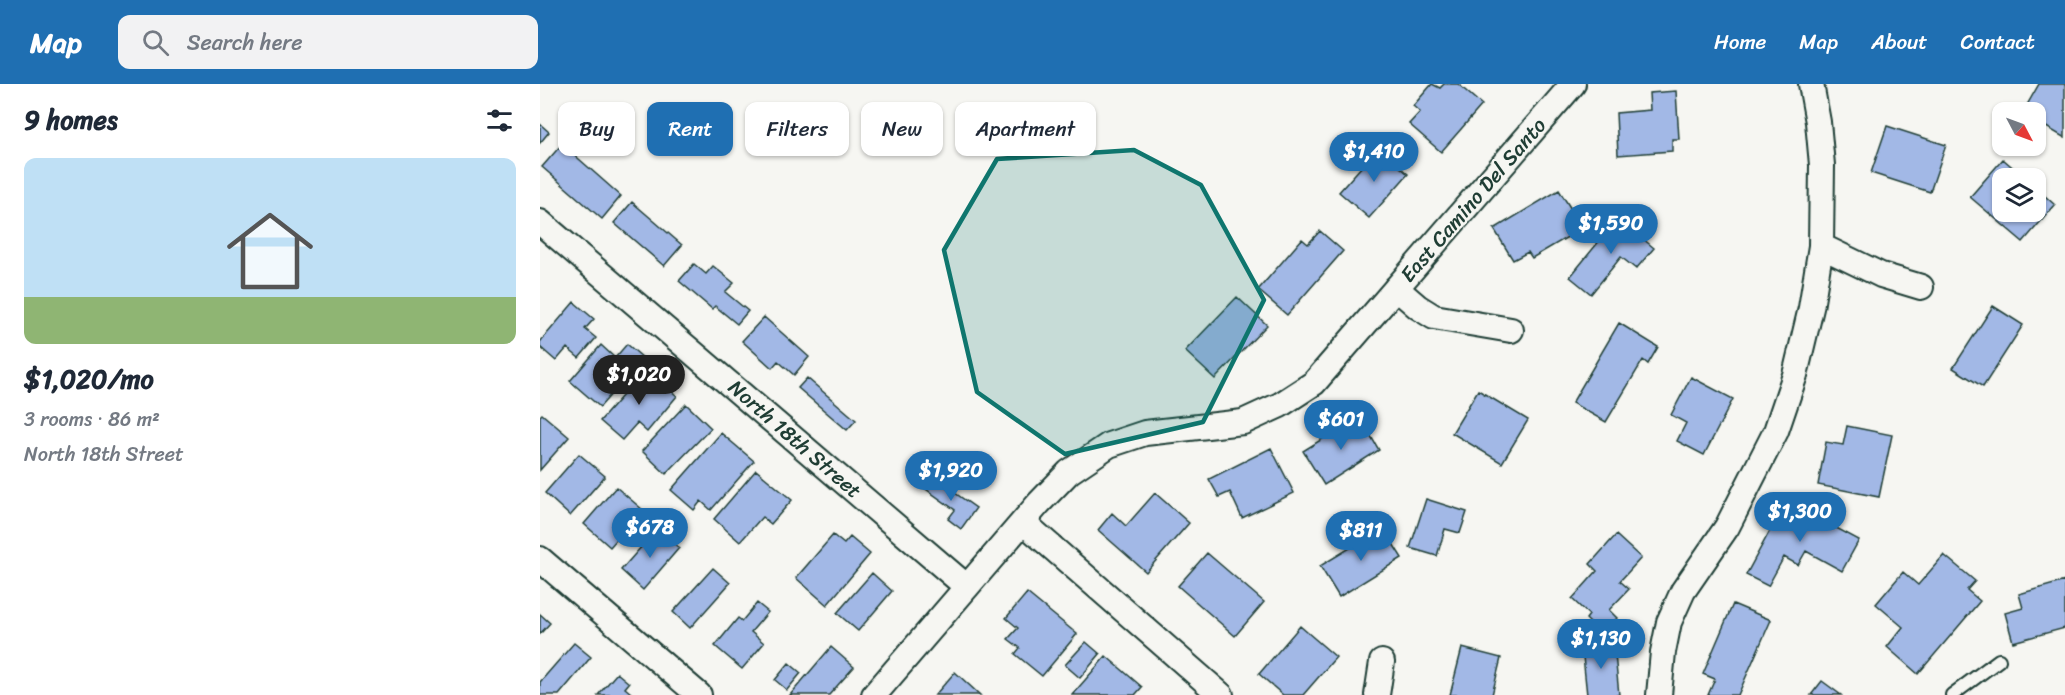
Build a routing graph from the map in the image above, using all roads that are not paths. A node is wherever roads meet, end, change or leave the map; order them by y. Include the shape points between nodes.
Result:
1 (1573, 84) edge
2 (1811, 84) edge
3 (540, 222) edge
4 (1821, 246) junction
5 (1921, 287) dead end
6 (1396, 288) junction
7 (1511, 330) dead end
8 (1023, 522) junction
9 (540, 559) edge
10 (967, 587) junction
11 (1999, 660) dead end
12 (1382, 662) dead end
13 (699, 695) edge
14 (874, 695) edge
15 (1221, 695) edge
16 (1377, 695) edge
17 (1659, 695) edge
18 (1952, 695) edge

1 - 6 street, East Camino Del Santo
2 - 4 street via 1822,165
3 - 10 street, North 18th Street
4 - 5 street via 1881,275
4 - 17 street via 1795,375 1776,431 1727,527 1683,591 1669,622
6 - 7 street, East Camino Del Santo via 1434,317
6 - 8 street, East Camino Del Santo via 1314,383 1280,405 1243,422 1145,433 1109,445 1069,472
8 - 10 street, East Camino Del Santo
8 - 15 street
9 - 13 street
10 - 14 street, East Camino Del Santo
11 - 18 lane
12 - 16 street

